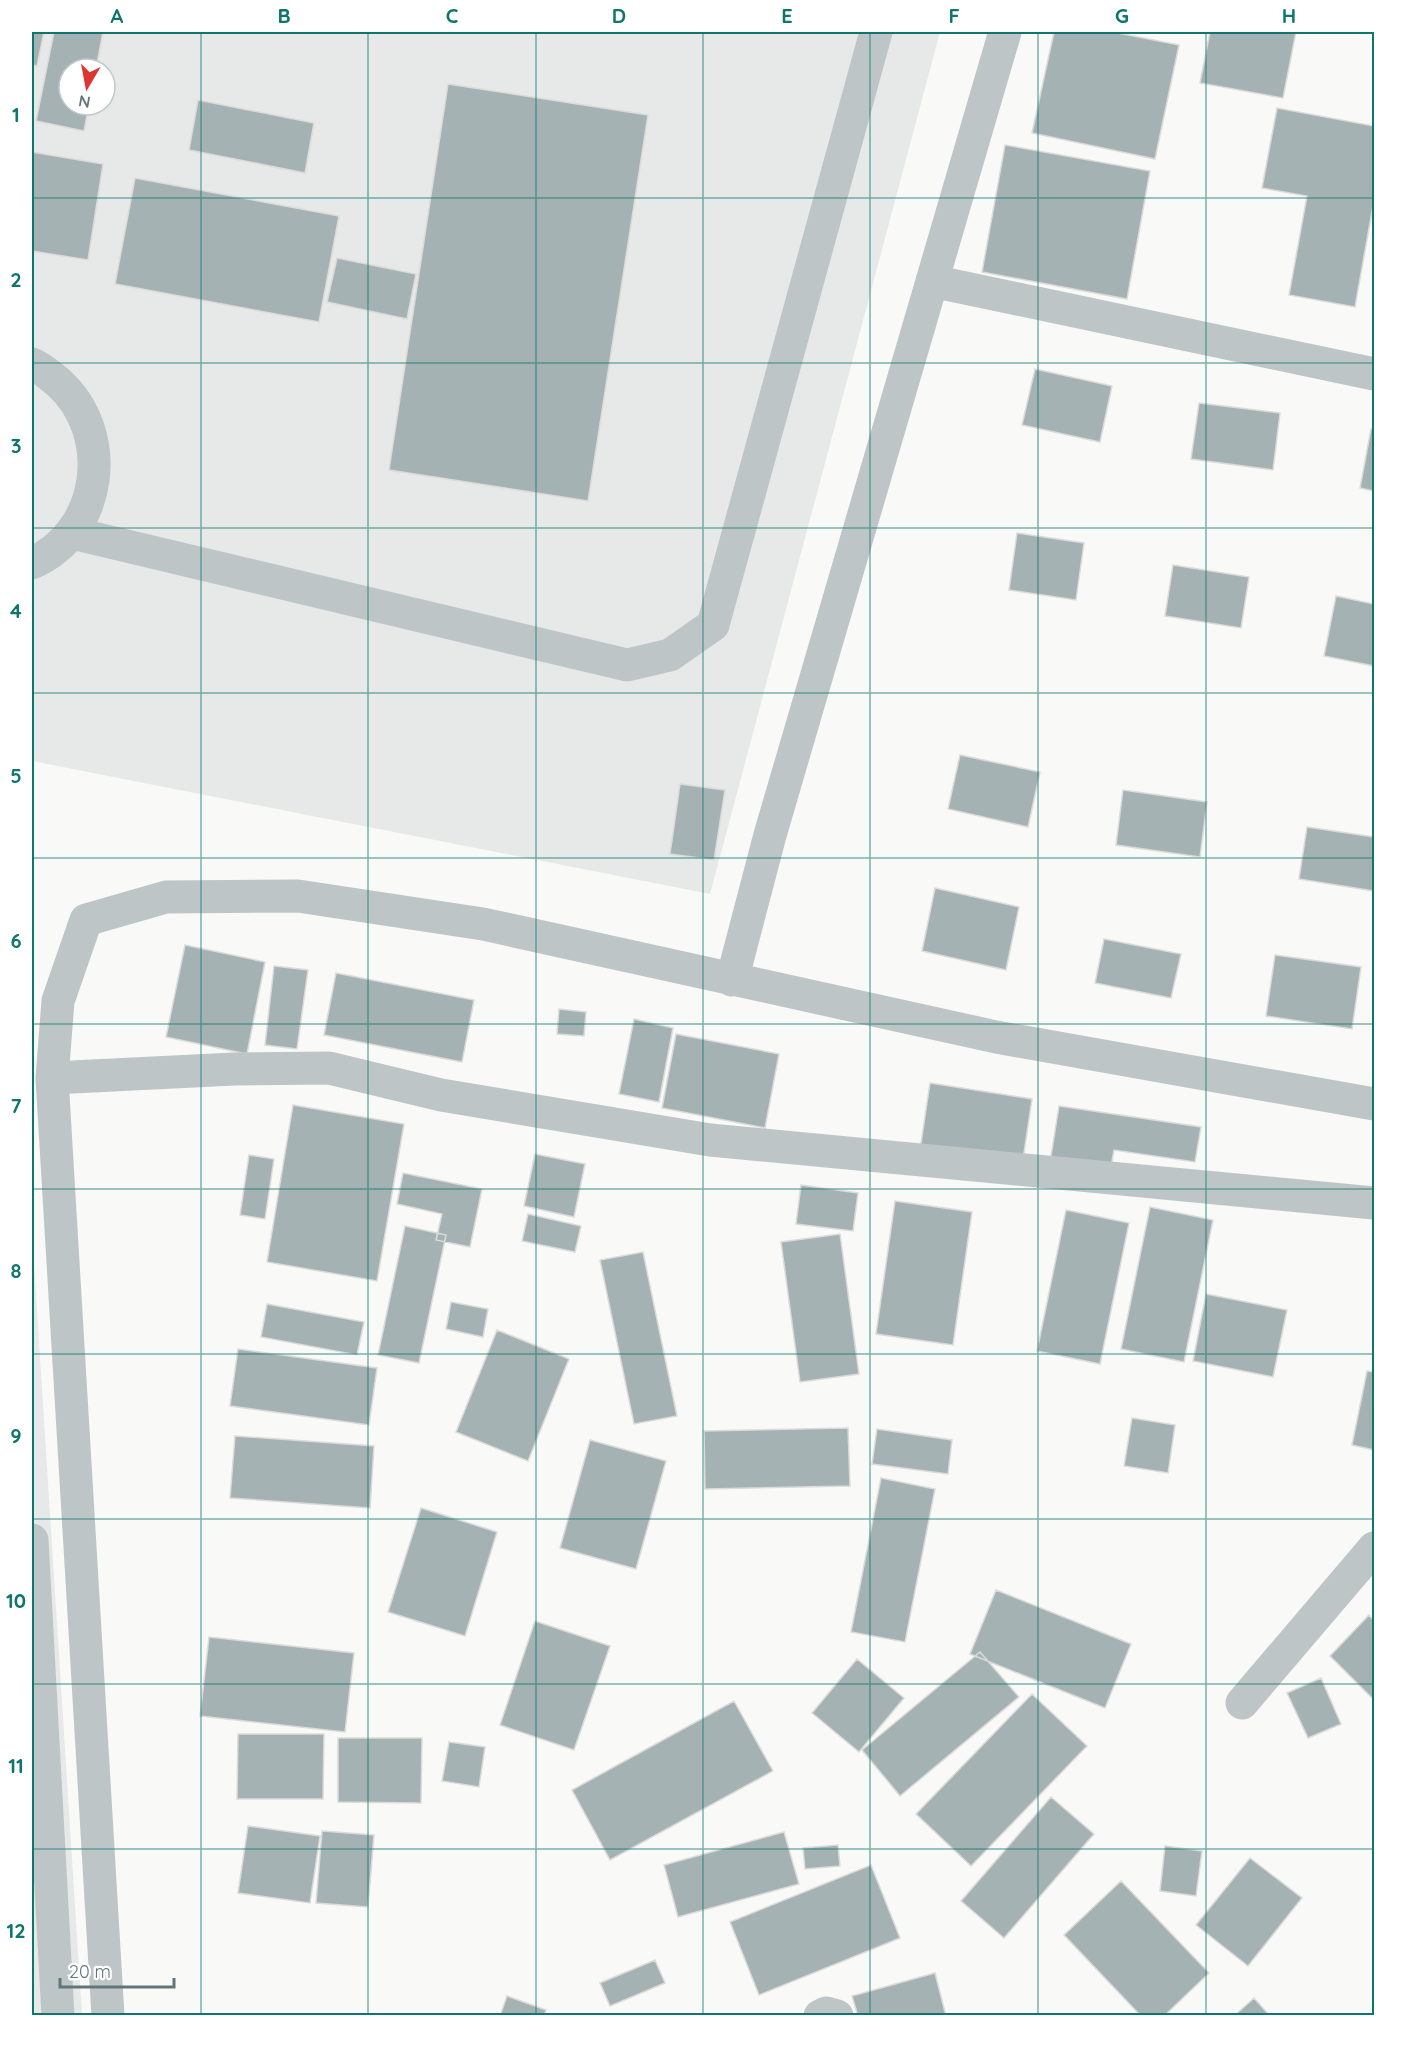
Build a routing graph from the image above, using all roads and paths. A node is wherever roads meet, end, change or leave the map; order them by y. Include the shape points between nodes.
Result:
1 (876, 32) edge
2 (1005, 32) edge
3 (932, 281) junction
4 (32, 364) edge
5 (1374, 374) edge
6 (72, 533) junction
7 (32, 563) edge
8 (732, 980) junction
9 (52, 1078) junction
10 (1374, 1104) edge
11 (1374, 1203) edge
12 (32, 1540) edge
13 (1374, 1548) edge
14 (1242, 1704) dead end
15 (58, 2016) edge
16 (108, 2016) edge
17 (820, 2016) edge
18 (837, 2016) edge

1 - 6 street via 713,625 670,655 627,665
2 - 3 street
3 - 5 street
3 - 8 street via 770,835
4 - 6 street via 71,393 89,426 96,463 90,500
6 - 7 street via 44,558
8 - 9 street via 483,924 298,896 166,897 86,920 58,1001
8 - 10 street via 996,1037
9 - 11 street via 329,1068 441,1095 710,1140
9 - 16 street
12 - 15 street
13 - 14 street
17 - 18 street

